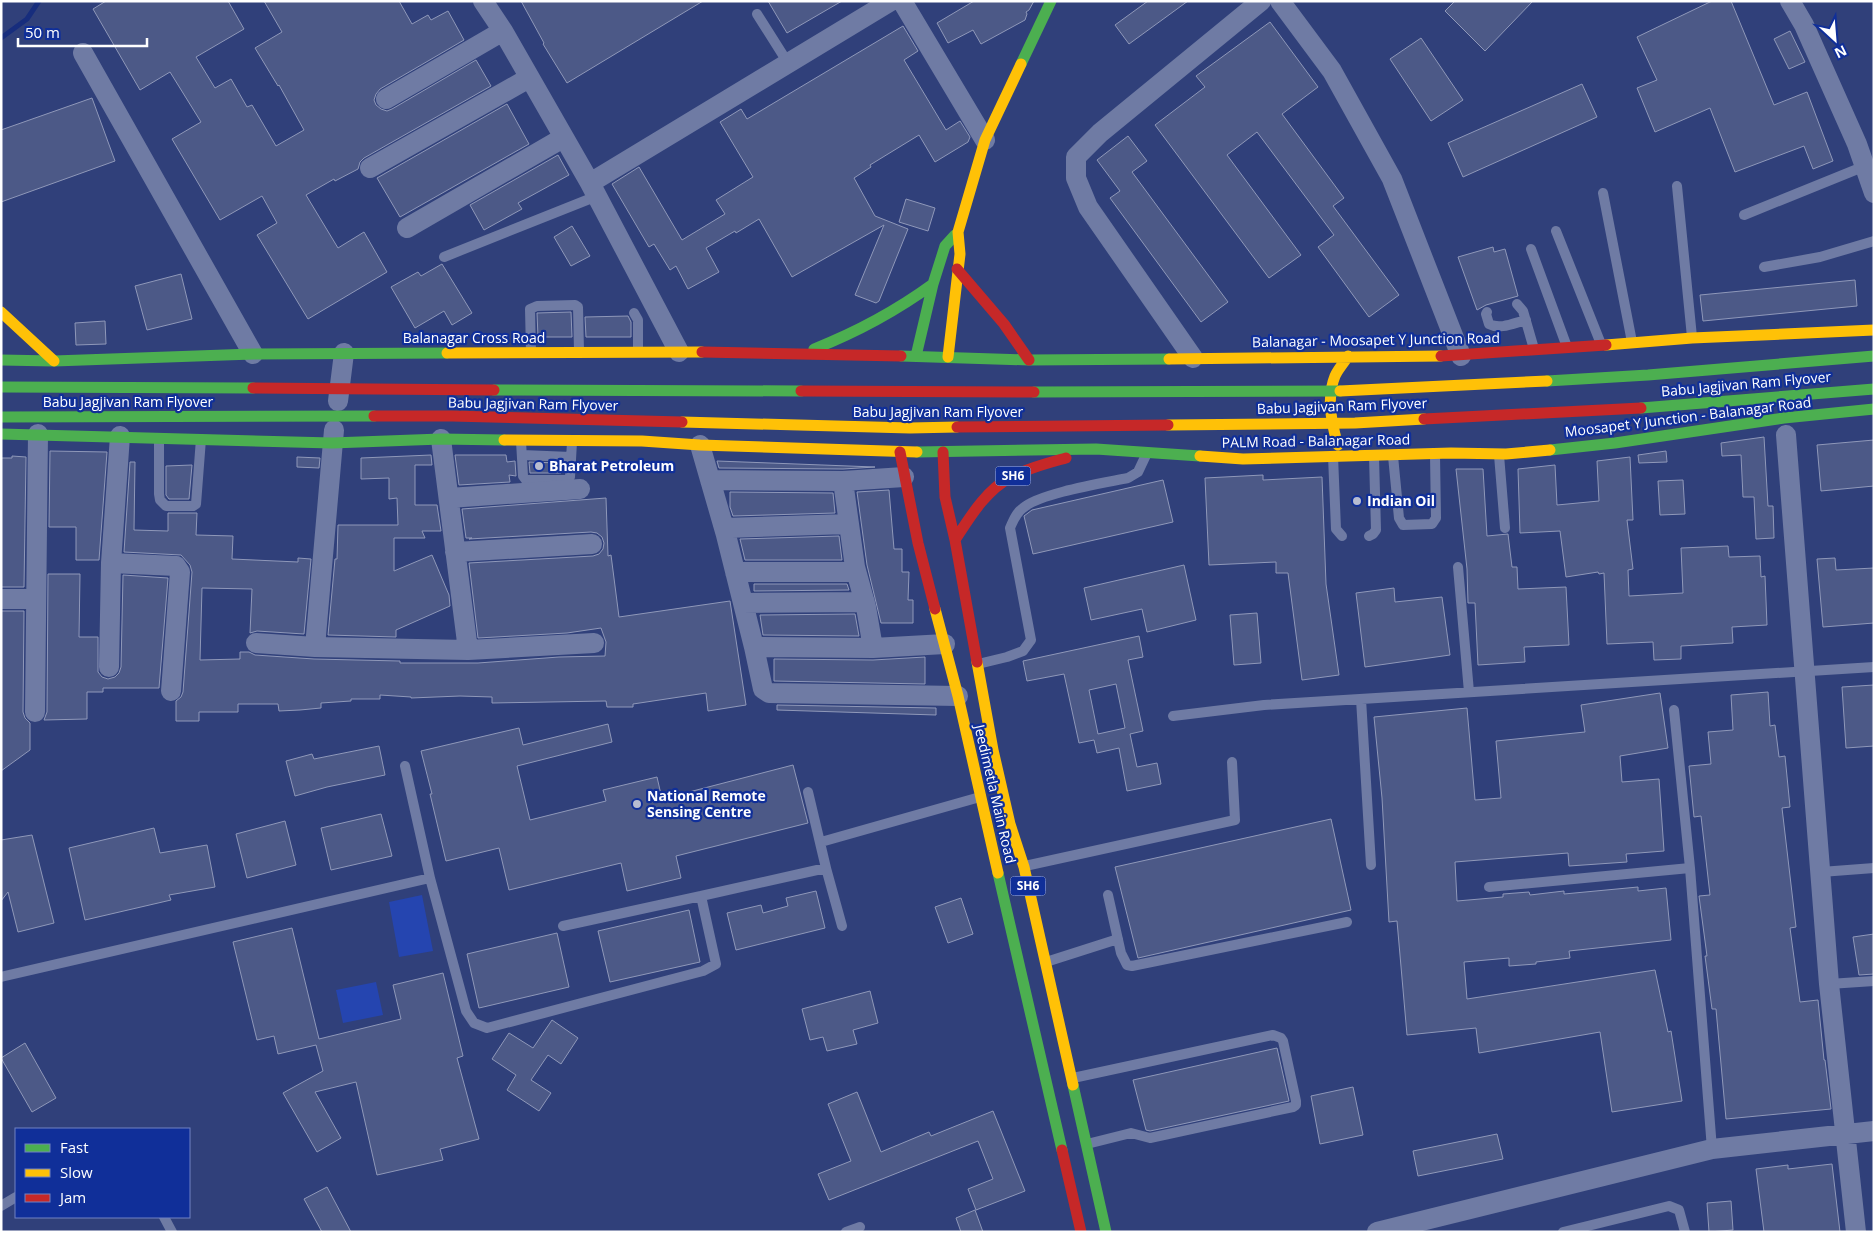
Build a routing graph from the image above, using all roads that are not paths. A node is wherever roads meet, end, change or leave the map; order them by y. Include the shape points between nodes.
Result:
1 (483, 1) edge
2 (891, 1) edge
3 (902, 1) edge
4 (1051, 1) edge
5 (1261, 1) edge
6 (1280, 1) edge
7 (1790, 1) edge
8 (757, 14) dead end
9 (502, 31) junction
10 (83, 53) dead end
11 (788, 63) junction
12 (529, 78) junction
13 (386, 99) dead end
14 (563, 138) junction
15 (985, 140) junction
16 (1865, 166) junction
17 (370, 168) dead end
18 (1677, 186) dead end
19 (593, 190) junction
20 (1603, 193) dead end
21 (1874, 193) edge
22 (1744, 215) dead end
23 (407, 228) dead end
24 (958, 232) junction
25 (1556, 232) dead end
26 (1874, 241) edge
27 (1531, 249) dead end
28 (444, 257) dead end
29 (1764, 267) dead end
30 (957, 269) junction
31 (933, 284) junction
32 (1517, 304) dead end
33 (1, 312) edge
34 (1487, 312) dead end
35 (634, 313) dead end
36 (584, 314) dead end
37 (1526, 320) junction
38 (1874, 330) edge
39 (1692, 338) junction
40 (1632, 343) junction
41 (1601, 345) junction
42 (1567, 348) junction
43 (1534, 350) junction
44 (582, 352) junction
45 (638, 352) junction
46 (679, 352) junction
47 (344, 353) junction
48 (531, 353) junction
49 (253, 354) junction
50 (803, 354) junction
51 (916, 356) junction
52 (1348, 356) junction
53 (1461, 356) junction
54 (1874, 356) edge
55 (948, 357) junction
56 (1256, 357) junction
57 (1193, 358) junction
58 (1, 360) edge
59 (1029, 360) junction
60 (54, 361) junction
61 (1, 386) edge
62 (1874, 389) edge
63 (1874, 409) edge
64 (1, 417) edge
65 (1785, 426) junction
66 (1262, 432) dead end
67 (1, 434) edge
68 (38, 434) junction
69 (120, 436) junction
70 (159, 437) junction
71 (200, 438) junction
72 (441, 439) junction
73 (521, 440) junction
74 (572, 441) junction
75 (332, 443) junction
76 (700, 445) junction
77 (1254, 446) dead end
78 (1096, 449) junction
79 (900, 452) junction
80 (943, 452) junction
81 (1147, 452) junction
82 (1435, 454) junction
83 (1502, 454) junction
84 (1374, 455) junction
85 (1393, 455) junction
86 (522, 456) junction
87 (1337, 456) junction
88 (571, 457) junction
89 (1243, 459) junction
90 (904, 477) junction
91 (710, 480) junction
92 (842, 481) junction
93 (580, 489) dead end
94 (448, 498) junction
95 (848, 524) junction
96 (724, 528) junction
97 (1505, 528) dead end
98 (1342, 536) dead end
99 (1369, 536) dead end
100 (955, 540) junction
101 (592, 544) dead end
102 (455, 552) junction
103 (111, 564) junction
104 (1458, 567) dead end
105 (735, 572) junction
106 (856, 572) junction
107 (1, 598) edge
108 (36, 599) junction
109 (865, 602) junction
110 (743, 603) junction
111 (256, 643) dead end
112 (594, 643) dead end
113 (945, 644) junction
114 (315, 647) junction
115 (754, 647) junction
116 (873, 648) junction
117 (468, 650) junction
118 (977, 664) junction
119 (109, 667) dead end
120 (1874, 667) edge
121 (1804, 671) junction
122 (171, 691) dead end
123 (1469, 692) junction
124 (958, 696) junction
125 (1361, 699) junction
126 (1674, 710) dead end
127 (35, 712) dead end
128 (1173, 716) dead end
129 (1232, 762) dead end
130 (405, 766) dead end
131 (808, 792) dead end
132 (981, 797) junction
133 (820, 842) junction
134 (1371, 865) dead end
135 (1024, 866) junction
136 (826, 868) junction
137 (1690, 868) junction
138 (1874, 868) edge
139 (1821, 872) junction
140 (430, 878) junction
141 (1489, 887) dead end
142 (1108, 895) dead end
143 (701, 896) junction
144 (1347, 922) dead end
145 (563, 926) dead end
146 (842, 926) dead end
147 (1118, 939) junction
148 (1045, 962) junction
149 (1, 977) edge
150 (1874, 981) edge
151 (1829, 984) junction
152 (1072, 1078) junction
153 (1874, 1131) edge
154 (1845, 1134) junction
155 (1712, 1149) junction
156 (1079, 1156) junction
157 (15, 1198) edge
158 (1, 1206) edge
159 (165, 1218) edge
160 (860, 1227) dead end
161 (172, 1232) edge
162 (846, 1232) edge
163 (1081, 1232) edge
164 (1106, 1232) edge
165 (1377, 1232) edge
166 (1563, 1232) edge
167 (1685, 1232) edge
168 (1856, 1232) edge

1 - 9 street
2 - 11 street
3 - 15 street
4 - 15 main road
5 - 57 street via 1100,133 1076,158 1076,178 1088,207
6 - 53 street via 1332,71 1392,179
7 - 16 street via 1804,25
8 - 11 lane
9 - 12 street
9 - 13 street
10 - 49 street
11 - 19 street
12 - 14 street
12 - 17 street
14 - 19 street
14 - 23 street
15 - 24 main road
16 - 21 street
16 - 22 lane
18 - 39 lane
19 - 28 lane
19 - 46 street
20 - 40 lane
24 - 30 main road via 960,254
24 - 31 main road via 945,246
25 - 41 lane
26 - 29 lane via 1820,257
27 - 42 lane
30 - 55 main road
30 - 59 main road via 992,307
31 - 50 main road via 908,304 860,330
31 - 51 main road
32 - 37 lane
33 - 60 main road
34 - 37 lane via 1489,324 1494,327
35 - 45 lane via 638,320
36 - 44 lane
37 - 43 lane
38 - 39 main road, Balanagar - Moosapet Y Junction Road
39 - 40 main road, Balanagar - Moosapet Y Junction Road
40 - 41 main road, Balanagar - Moosapet Y Junction Road
41 - 42 main road, Balanagar - Moosapet Y Junction Road
42 - 43 main road, Balanagar - Moosapet Y Junction Road
43 - 53 main road, Balanagar - Moosapet Y Junction Road
44 - 45 main road, Balanagar Cross Road
44 - 48 main road, Balanagar Cross Road
44 - 48 lane via 578,307 575,304 530,309
45 - 46 main road, Balanagar Cross Road
46 - 50 main road, Balanagar Cross Road
47 - 48 main road, Balanagar Cross Road
47 - 49 main road, Balanagar Cross Road
47 - 75 street
49 - 60 main road, Balanagar Cross Road
50 - 51 main road, Balanagar Cross Road
51 - 55 main road, Balanagar Cross Road
52 - 53 main road, Balanagar - Moosapet Y Junction Road
52 - 56 main road, Balanagar - Moosapet Y Junction Road
52 - 87 main road via 1334,377 1330,407
54 - 61 main road, Babu Jagjivan Ram Flyover, bridge via 1648,375 1357,391 898,392
55 - 59 main road
56 - 57 main road, Balanagar - Moosapet Y Junction Road
56 - 66 main road via 1267,406
57 - 59 main road, Balanagar - Moosapet Y Junction Road
58 - 60 main road, Balanagar Cross Road
62 - 64 main road, Babu Jagjivan Ram Flyover, bridge via 1650,407 1355,423 910,428 452,416
63 - 65 main road, Moosapet Y Junction - Balanagar Road
65 - 83 main road, Moosapet Y Junction - Balanagar Road
65 - 121 street
67 - 68 main road
68 - 69 main road
68 - 108 street
69 - 70 main road
69 - 103 street
70 - 71 main road
70 - 71 lane via 159,494 166,506 196,504
71 - 75 main road
72 - 73 main road
72 - 75 main road
72 - 94 street
73 - 74 main road
73 - 86 lane
74 - 76 main road
74 - 88 lane
75 - 114 street
76 - 79 main road, PALM Road - Balanagar Road
76 - 91 street
77 - 89 main road
78 - 80 main road, PALM Road - Balanagar Road
78 - 81 main road, PALM Road - Balanagar Road
78 - 100 main road, SH6 via 1011,477 996,487
79 - 80 main road, PALM Road - Balanagar Road
79 - 90 main road, Jeedimetla Main Road / SH6
80 - 100 main road, Jeedimetla Main Road / SH6 via 945,497
81 - 89 main road, PALM Road - Balanagar Road
81 - 118 lane via 1138,472 1128,478 1041,498 1023,508 1014,518 1010,528 1030,640 1023,651
82 - 83 main road, PALM Road - Balanagar Road
82 - 85 main road, PALM Road - Balanagar Road
82 - 85 lane via 1436,518 1432,524 1403,526 1399,518
83 - 97 lane
84 - 85 main road, PALM Road - Balanagar Road
84 - 87 main road, PALM Road - Balanagar Road
84 - 99 lane via 1376,530
86 - 88 lane
86 - 88 lane via 526,480 567,480
87 - 89 main road, PALM Road - Balanagar Road
87 - 98 lane via 1336,528
90 - 92 street
90 - 113 main road, Jeedimetla Main Road / SH6
91 - 92 street
91 - 96 street
92 - 95 street
93 - 94 street
94 - 102 street
95 - 96 street
95 - 106 street
96 - 105 street
100 - 118 main road, Jeedimetla Main Road / SH6
101 - 102 street
102 - 117 street
103 - 119 street
103 - 122 street via 176,566 180,572
104 - 123 lane
105 - 106 street
105 - 110 street
106 - 109 street
107 - 108 street
108 - 127 street
109 - 110 street
109 - 116 street
110 - 115 street
111 - 114 street
112 - 117 street
113 - 116 street
113 - 124 main road, Jeedimetla Main Road / SH6
114 - 117 street
115 - 116 street
115 - 124 street via 761,684 769,693
118 - 135 main road, Jeedimetla Main Road / SH6 via 1010,824
120 - 121 lane
121 - 123 lane
121 - 139 street
123 - 125 lane
124 - 132 main road, Jeedimetla Main Road / SH6
125 - 128 lane
125 - 134 lane
126 - 137 lane
129 - 135 lane via 1235,820
130 - 140 lane
131 - 133 lane
132 - 133 lane
132 - 156 main road, Jeedimetla Main Road / SH6
133 - 136 lane
135 - 148 main road, Jeedimetla Main Road / SH6
136 - 143 lane
136 - 146 lane
137 - 141 lane
137 - 155 lane
138 - 139 lane
139 - 151 street
140 - 143 lane via 466,1011 474,1023 487,1028 704,971 716,964
140 - 149 lane
142 - 147 lane
143 - 145 lane
144 - 147 lane via 1132,966 1123,960
147 - 148 lane
148 - 152 main road, Jeedimetla Main Road / SH6
150 - 151 lane
151 - 154 street
152 - 156 main road, Jeedimetla Main Road / SH6
152 - 156 lane via 1273,1035 1283,1041 1296,1101 1293,1107 1150,1138 1131,1133
153 - 154 street
154 - 155 street
154 - 168 street
155 - 165 street
156 - 163 main road, Jeedimetla Main Road / SH6
156 - 164 main road, Jeedimetla Main Road / SH6
157 - 158 lane
159 - 161 lane
160 - 162 lane
166 - 167 lane via 1669,1206 1679,1210

